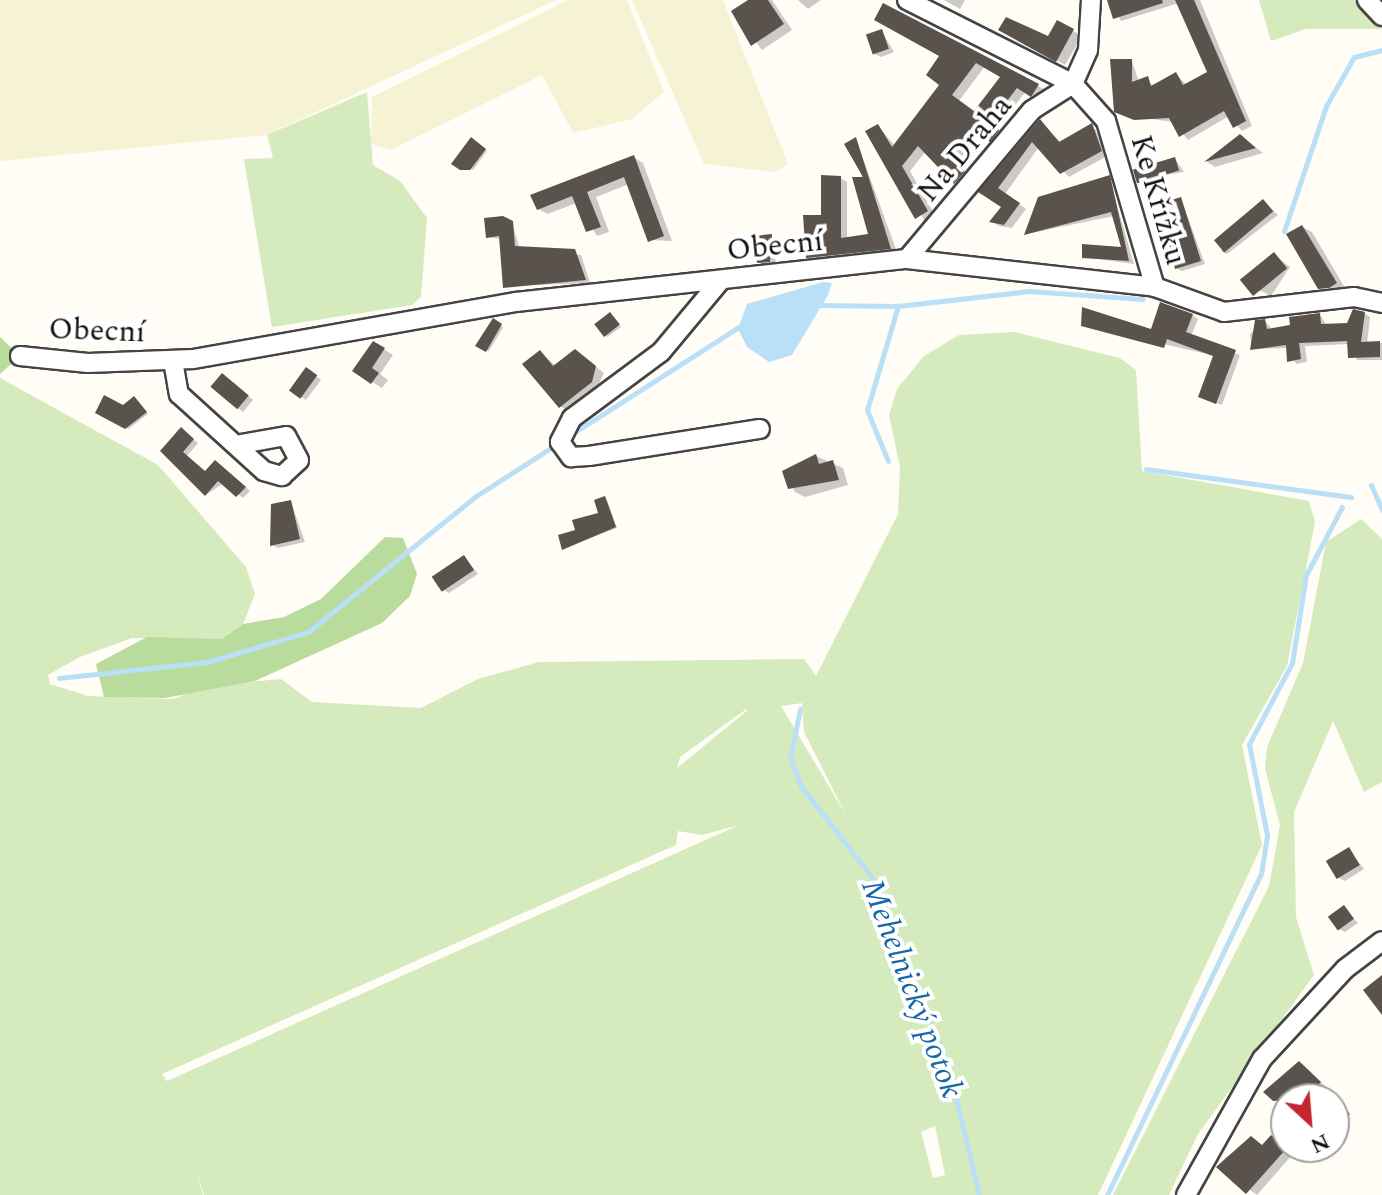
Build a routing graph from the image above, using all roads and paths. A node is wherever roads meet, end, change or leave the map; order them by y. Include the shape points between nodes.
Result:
1 (907, 0) edge
2 (1091, 0) edge
3 (1367, 0) edge
4 (1382, 16) edge
5 (1073, 84) junction
6 (907, 259) junction
7 (721, 280) junction
8 (1155, 287) junction
9 (1382, 303) edge
10 (20, 356) dead end
11 (173, 361) junction
12 (760, 429) dead end
13 (241, 444) dead end
14 (1382, 941) edge
15 (1186, 1195) edge

1 - 5 street
2 - 5 street via 1088,50
3 - 4 street
5 - 6 street, Na Draha via 1032,110
5 - 8 street, Ke Křížku via 1106,121 1125,168
6 - 7 street, Obecní
6 - 8 street, Obecní
7 - 11 street, Obecní via 516,302
7 - 12 street via 661,352 572,418 560,442 571,457
8 - 9 street, Obecní via 1224,312 1354,297
10 - 11 street, Obecní
11 - 13 street, Obecní via 179,394
14 - 15 street via 1345,969 1262,1059

